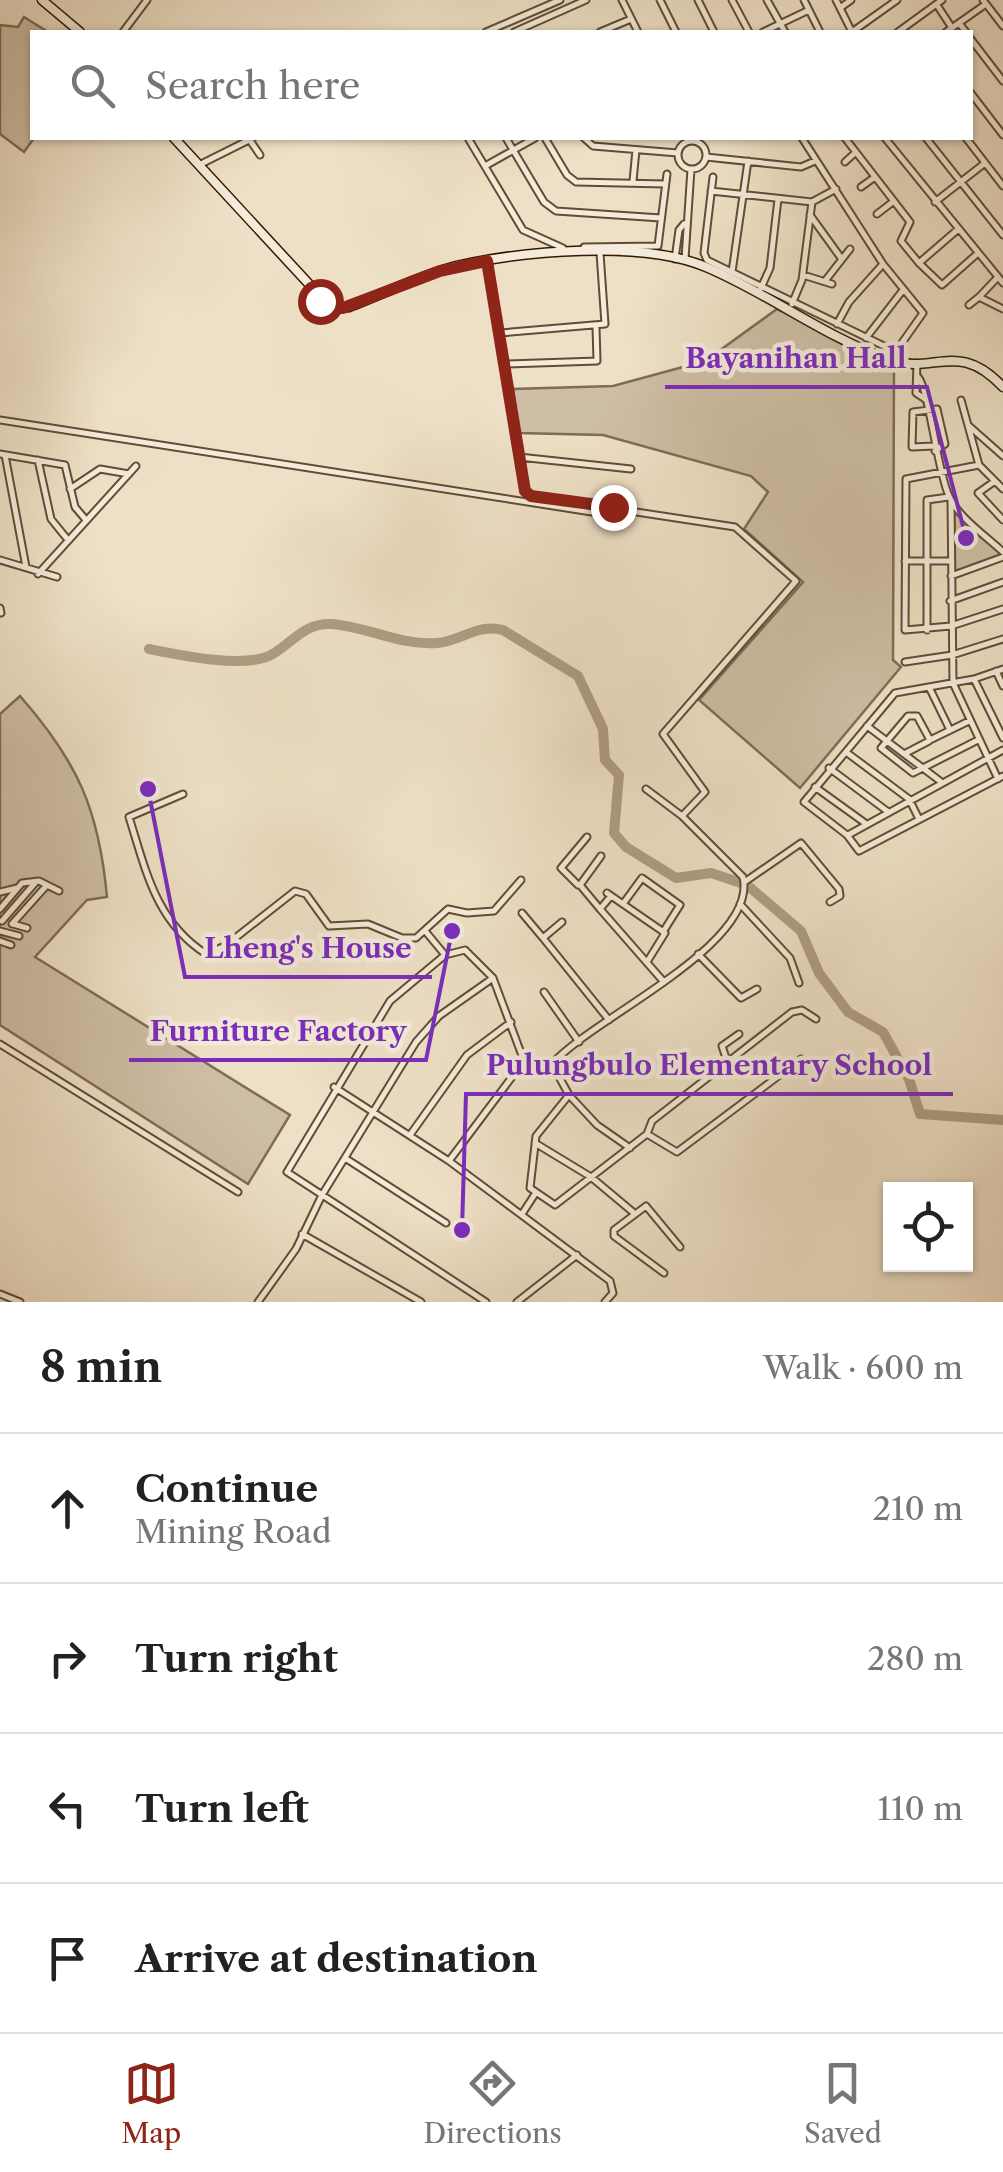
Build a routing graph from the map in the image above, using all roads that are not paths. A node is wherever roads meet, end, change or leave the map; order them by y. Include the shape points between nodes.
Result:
1 (147, 0) edge
2 (560, 0) edge
3 (586, 0) edge
4 (622, 0) edge
5 (660, 0) edge
6 (698, 0) edge
7 (732, 0) edge
8 (767, 0) edge
9 (804, 0) edge
10 (836, 0) edge
11 (851, 0) edge
12 (896, 0) edge
13 (45, 1) edge
14 (984, 2) edge
15 (939, 3) edge
16 (840, 8) junction
17 (1003, 9) edge
18 (809, 10) junction
19 (995, 15) junction
20 (631, 19) junction
21 (780, 24) junction
22 (956, 26) junction
23 (1003, 26) edge
24 (78, 30) edge
25 (124, 30) edge
26 (491, 30) edge
27 (518, 30) edge
28 (605, 30) edge
29 (637, 30) edge
30 (675, 30) edge
31 (713, 30) edge
32 (748, 30) edge
33 (766, 30) edge
34 (783, 30) edge
35 (819, 30) edge
36 (851, 30) edge
37 (855, 30) edge
38 (901, 30) edge
39 (949, 30) edge
40 (963, 30) edge
41 (973, 42) edge
42 (1003, 81) edge
43 (973, 96) edge
44 (1003, 136) edge
45 (176, 140) edge
46 (247, 140) edge
47 (252, 140) edge
48 (469, 140) edge
49 (507, 140) edge
50 (530, 140) edge
51 (546, 140) edge
52 (586, 140) edge
53 (692, 140) edge
54 (695, 140) edge
55 (803, 140) edge
56 (847, 140) edge
57 (887, 140) edge
58 (928, 140) edge
59 (968, 140) edge
60 (514, 149) junction
61 (636, 150) junction
62 (856, 152) junction
63 (678, 153) junction
64 (260, 156) dead end
65 (706, 157) junction
66 (816, 160) junction
67 (748, 161) junction
68 (845, 162) dead end
69 (985, 162) junction
70 (199, 165) junction
71 (485, 166) junction
72 (691, 169) junction
73 (666, 174) dead end
74 (876, 176) junction
75 (713, 177) dead end
76 (633, 182) junction
77 (961, 182) junction
78 (665, 184) junction
79 (1003, 186) edge
80 (861, 187) dead end
81 (836, 189) junction
82 (711, 191) junction
83 (744, 194) junction
84 (778, 198) junction
85 (894, 200) junction
86 (812, 202) junction
87 (935, 202) junction
88 (878, 214) dead end
89 (810, 215) junction
90 (661, 218) junction
91 (684, 224) junction
92 (957, 230) junction
93 (1003, 235) edge
94 (677, 245) junction
95 (686, 246) junction
96 (850, 248) dead end
97 (600, 253) junction
98 (977, 254) junction
99 (841, 258) junction
100 (680, 260) junction
101 (487, 261) junction
102 (920, 263) junction
103 (882, 264) junction
104 (732, 272) junction
105 (802, 274) junction
106 (1000, 280) edge
107 (761, 288) junction
108 (903, 290) junction
109 (979, 297) junction
110 (792, 304) junction
111 (968, 305) dead end
112 (1003, 309) edge
113 (837, 324) junction
114 (596, 326) junction
115 (500, 334) junction
116 (866, 338) junction
117 (916, 362) junction
118 (505, 364) junction
119 (1003, 369) edge
120 (999, 381) edge
121 (961, 400) dead end
122 (926, 410) junction
123 (0, 420) edge
124 (968, 425) junction
125 (912, 447) junction
126 (903, 448) dead end
127 (934, 448) junction
128 (3, 455) edge
129 (1003, 456) edge
130 (518, 458) junction
131 (38, 460) junction
132 (979, 465) junction
133 (136, 466) dead end
134 (631, 469) dead end
135 (129, 474) junction
136 (942, 475) junction
137 (994, 481) junction
138 (70, 489) junction
139 (1003, 490) edge
140 (0, 491) edge
141 (10, 491) junction
142 (525, 491) junction
143 (950, 499) junction
144 (521, 500) junction
145 (611, 515) dead end
146 (86, 520) junction
147 (1003, 520) edge
148 (68, 540) junction
149 (1003, 555) edge
150 (0, 560) edge
151 (904, 561) junction
152 (926, 561) junction
153 (951, 561) junction
154 (26, 567) junction
155 (38, 574) junction
156 (951, 576) junction
157 (57, 577) dead end
158 (1003, 582) edge
159 (950, 602) junction
160 (1003, 610) edge
161 (951, 626) junction
162 (927, 630) junction
163 (1003, 640) edge
164 (952, 655) junction
165 (905, 662) dead end
166 (1000, 670) edge
167 (974, 679) junction
168 (953, 683) junction
169 (1003, 686) edge
170 (929, 688) junction
171 (968, 721) junction
172 (866, 726) junction
173 (950, 730) junction
174 (1003, 738) edge
175 (887, 740) junction
176 (930, 740) junction
177 (978, 740) junction
178 (1003, 750) edge
179 (846, 752) junction
180 (906, 753) junction
181 (988, 758) junction
182 (923, 767) junction
183 (829, 768) junction
184 (1001, 778) edge
185 (941, 782) junction
186 (816, 787) junction
187 (646, 789) dead end
188 (183, 794) dead end
189 (909, 800) junction
190 (888, 812) junction
191 (682, 816) junction
192 (918, 819) junction
193 (865, 824) junction
194 (848, 835) junction
195 (586, 837) dead end
196 (602, 856) dead end
197 (521, 880) dead end
198 (37, 881) junction
199 (745, 884) junction
200 (46, 885) junction
201 (580, 887) junction
202 (18, 888) junction
203 (59, 891) dead end
204 (0, 892) edge
205 (3, 901) edge
206 (830, 902) dead end
207 (622, 904) junction
208 (740, 904) junction
209 (0, 909) edge
210 (600, 909) junction
211 (522, 913) dead end
212 (1, 921) edge
213 (562, 922) dead end
214 (12, 924) junction
215 (26, 928) dead end
216 (0, 931) edge
217 (426, 932) junction
218 (664, 932) junction
219 (19, 936) dead end
220 (543, 938) junction
221 (0, 942) edge
222 (12, 944) dead end
223 (698, 954) junction
224 (445, 955) junction
225 (647, 962) junction
226 (493, 978) junction
227 (663, 981) junction
228 (800, 983) dead end
229 (757, 988) dead end
230 (544, 992) dead end
231 (816, 1019) dead end
232 (609, 1020) junction
233 (511, 1022) junction
234 (739, 1034) dead end
235 (580, 1043) junction
236 (0, 1044) edge
237 (801, 1058) dead end
238 (727, 1060) junction
239 (524, 1061) junction
240 (552, 1064) junction
241 (334, 1087) junction
242 (569, 1095) junction
243 (372, 1112) junction
244 (647, 1134) junction
245 (410, 1135) junction
246 (534, 1143) junction
247 (630, 1148) junction
248 (344, 1158) junction
249 (448, 1161) junction
250 (590, 1177) junction
251 (238, 1192) dead end
252 (536, 1194) junction
253 (322, 1195) junction
254 (634, 1213) junction
255 (522, 1214) junction
256 (446, 1223) dead end
257 (302, 1234) junction
258 (680, 1247) dead end
259 (577, 1255) junction
260 (664, 1273) dead end
261 (0, 1294) edge
262 (20, 1302) edge
263 (258, 1302) edge
264 (420, 1302) edge
265 (486, 1302) edge
266 (517, 1302) edge
267 (605, 1302) edge

1 - 25 street
2 - 26 street
3 - 27 street
4 - 20 street
5 - 30 street
6 - 31 street
7 - 32 street
8 - 21 street
9 - 18 street
10 - 16 street
11 - 16 street
12 - 37 street
13 - 24 street
14 - 19 street
14 - 22 street
15 - 22 street
15 - 38 street
16 - 36 street
17 - 19 street
18 - 21 street
18 - 35 street
19 - 23 street
20 - 28 street
20 - 29 street
21 - 33 street
21 - 34 street
22 - 39 street
22 - 40 street
41 - 42 street
43 - 44 street
45 - 70 street
46 - 70 street
47 - 64 street
48 - 71 street
49 - 60 street
50 - 60 street
51 - 76 street via 572,180
52 - 61 street
53 - 63 street
54 - 65 street
55 - 66 street
56 - 62 street
57 - 87 street
58 - 77 street
59 - 69 street
60 - 71 street
60 - 90 street via 556,211
61 - 63 street
61 - 76 street
62 - 68 street
62 - 74 street
63 - 72 street
65 - 67 street
65 - 72 street
66 - 67 street via 801,167
66 - 81 street
67 - 83 street
69 - 77 street
69 - 79 street
70 - 101 street via 332,308
71 - 90 street via 522,230 554,247 655,248
72 - 91 street
73 - 78 street
74 - 80 street
74 - 85 street
75 - 82 street
76 - 78 street
77 - 87 street
77 - 93 street
78 - 90 street
81 - 86 street
81 - 103 street
82 - 83 street
82 - 104 street via 705,257
83 - 84 street
83 - 104 street
84 - 86 street
84 - 107 street via 770,268
85 - 88 street
85 - 102 street via 912,225 901,241
86 - 89 street
87 - 92 street
89 - 99 street
89 - 105 street
91 - 94 street
91 - 95 street
92 - 98 street
92 - 102 street
94 - 95 street
94 - 100 street
95 - 100 street
96 - 99 street
97 - 100 street
97 - 101 street
97 - 114 street via 606,320
98 - 102 street via 942,285
98 - 106 street
99 - 105 street via 828,283
100 - 117 street via 883,356
101 - 115 street
103 - 108 street
103 - 113 street
104 - 107 street
105 - 110 street
106 - 109 street
107 - 110 street
108 - 116 street
108 - 116 street via 924,314 902,345
109 - 111 street
109 - 112 street
110 - 113 street
113 - 116 street
114 - 115 street
114 - 118 street via 597,361
115 - 118 street
117 - 120 street via 956,360
117 - 122 street
118 - 130 street
119 - 120 street
121 - 124 street
122 - 125 street via 912,413
122 - 127 street
122 - 127 street via 936,409 945,444
123 - 144 street
124 - 129 street
124 - 132 street
125 - 126 street
125 - 127 street
127 - 136 street
128 - 131 street
128 - 141 street
130 - 134 street
130 - 142 street
131 - 138 street via 65,465
131 - 148 street via 51,519
132 - 136 street
132 - 137 street
133 - 135 street
135 - 138 street via 100,470
135 - 146 street
136 - 143 street
136 - 151 street via 906,477
137 - 139 street
137 - 147 street via 978,494
138 - 146 street
140 - 141 street
141 - 154 street
142 - 144 street
142 - 191 street via 735,528 796,581 664,734 705,790
143 - 149 street
143 - 152 street via 927,498
143 - 153 street
144 - 145 street
146 - 148 street
148 - 155 street
149 - 156 street
150 - 154 street
151 - 152 street
151 - 162 street via 906,631
152 - 153 street
152 - 162 street
153 - 156 street
154 - 155 street
155 - 157 street
156 - 159 street
158 - 159 street
159 - 161 street
160 - 161 street
161 - 162 street
161 - 164 street
163 - 164 street
164 - 165 street
164 - 168 street
166 - 167 street
166 - 169 street
167 - 168 street
167 - 174 street
168 - 170 street
168 - 171 street
170 - 172 street via 895,693
170 - 173 street
171 - 173 street
171 - 177 street
172 - 175 street
172 - 179 street
173 - 176 street
175 - 176 street via 912,715
175 - 180 street
175 - 182 street via 881,748 911,772
176 - 180 street
177 - 181 street
177 - 182 street
178 - 181 street
179 - 183 street
179 - 189 street
180 - 182 street
181 - 184 street
181 - 185 street
182 - 185 street
183 - 186 street
183 - 190 street
184 - 192 street
185 - 189 street
186 - 193 street
186 - 194 street via 805,804
187 - 191 street
188 - 217 street via 129,817 168,924 206,954 299,890 329,926 368,924 409,939
189 - 190 street
189 - 192 street
190 - 193 street
191 - 199 street
192 - 194 street via 859,851
193 - 194 street
195 - 201 street via 561,868
196 - 201 street
197 - 217 street via 494,911 448,908
198 - 200 street
198 - 202 street
198 - 212 street
199 - 206 street via 801,843 841,894
199 - 208 street
200 - 203 street
200 - 214 street
201 - 210 street
202 - 204 street
202 - 205 street
205 - 209 street
207 - 210 street via 609,895
207 - 218 street
207 - 218 street via 642,878 680,905
208 - 223 street via 722,936
208 - 228 street via 790,958
210 - 225 street
211 - 220 street
212 - 214 street
213 - 220 street
214 - 215 street
216 - 219 street
217 - 224 street
218 - 225 street
220 - 232 street
221 - 222 street
223 - 227 street
223 - 229 street via 741,998
224 - 226 street via 464,950
224 - 241 street via 390,1002
225 - 227 street
226 - 233 street
226 - 243 street via 426,1029
227 - 232 street
230 - 235 street
231 - 238 street via 792,1012
232 - 235 street
233 - 239 street
233 - 245 street via 460,1062
234 - 238 street via 722,1046
235 - 240 street
236 - 251 street
237 - 244 street via 677,1152
238 - 244 street via 648,1124
239 - 240 street
239 - 249 street
240 - 242 street
241 - 243 street
241 - 253 street via 286,1172
242 - 246 street
242 - 247 street
243 - 245 street
243 - 248 street
244 - 247 street
245 - 249 street
246 - 250 street
246 - 252 street via 529,1184
247 - 250 street
248 - 253 street
248 - 256 street
249 - 255 street
250 - 252 street via 554,1206
250 - 254 street
252 - 255 street
253 - 257 street
253 - 265 street
254 - 258 street via 649,1207
254 - 260 street via 613,1234
255 - 259 street
257 - 263 street
257 - 264 street
259 - 266 street
259 - 267 street via 614,1286
261 - 262 street

